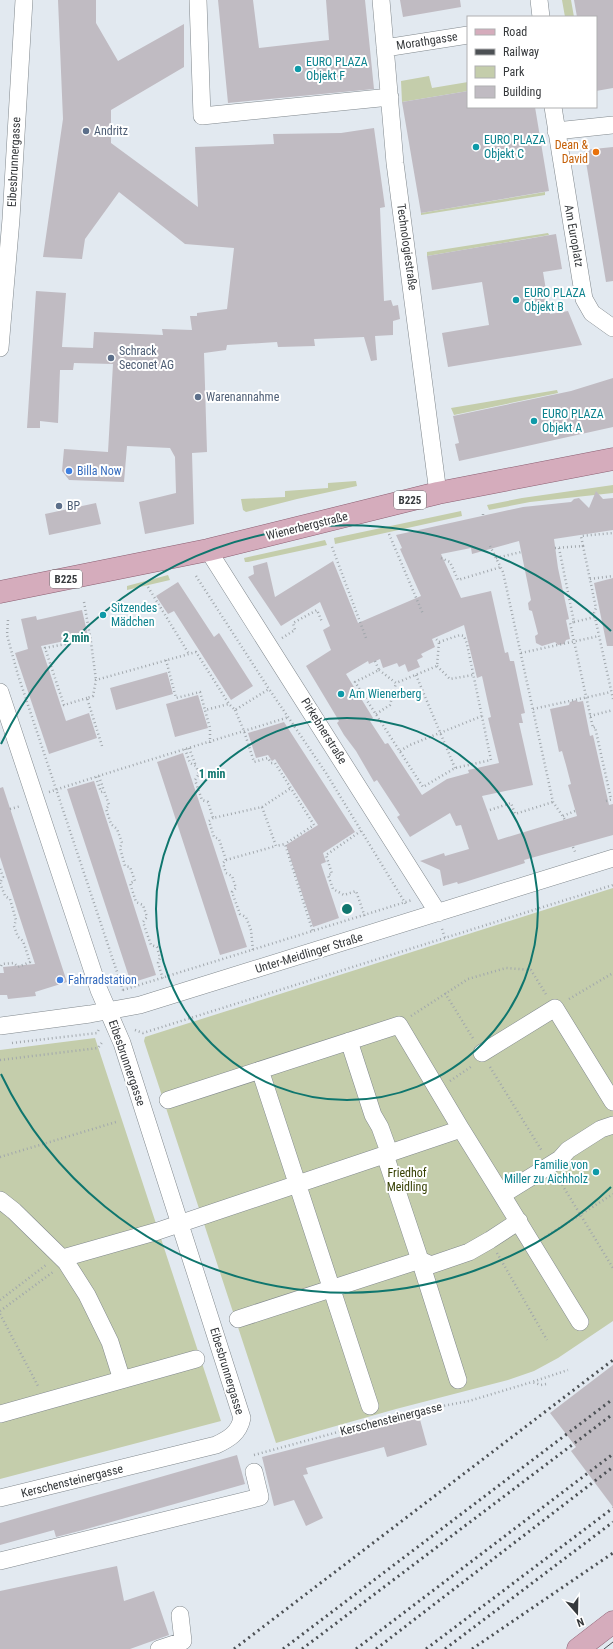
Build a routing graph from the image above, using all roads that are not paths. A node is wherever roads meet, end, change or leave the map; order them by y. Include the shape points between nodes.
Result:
1 (24, 0) edge
2 (198, 0) edge
3 (381, 0) edge
4 (539, 0) edge
5 (541, 16) edge
6 (467, 35) edge
7 (385, 48) junction
8 (390, 97) junction
9 (553, 108) edge
10 (613, 125) edge
11 (556, 131) junction
12 (613, 328) edge
13 (0, 348) edge
14 (613, 459) edge
15 (438, 493) junction
16 (208, 550) junction
17 (0, 592) edge
18 (0, 692) edge
19 (613, 858) edge
20 (438, 913) junction
21 (108, 1011) junction
22 (0, 1026) edge
23 (349, 1041) junction
24 (483, 1056) road end
25 (260, 1070) junction
26 (168, 1100) dead end
27 (613, 1102) edge
28 (613, 1125) edge
29 (461, 1129) junction
30 (385, 1155) junction
31 (297, 1184) junction
32 (502, 1195) junction
33 (0, 1200) edge
34 (519, 1221) junction
35 (180, 1223) junction
36 (63, 1258) junction
37 (420, 1260) junction
38 (331, 1289) junction
39 (238, 1319) dead end
40 (580, 1322) dead end
41 (196, 1359) dead end
42 (122, 1380) junction
43 (458, 1380) dead end
44 (370, 1406) dead end
45 (0, 1414) edge
46 (234, 1435) joint
47 (252, 1464) road end
48 (0, 1498) edge
49 (0, 1561) edge
50 (180, 1615) dead end
51 (613, 1622) edge
52 (159, 1649) edge
53 (578, 1649) edge

1 - 13 street, Eibesbrunnergasse via 11,219
2 - 8 street via 202,116
3 - 7 street, Technologiestraße
4 - 5 street
6 - 7 street, Morathgasse
7 - 8 street, Technologiestraße
8 - 15 street, Technologiestraße via 395,162
9 - 11 street, Am Europlatz
10 - 11 street
11 - 12 street, Am Europlatz via 584,299 592,313
14 - 15 main road, Wienerbergstraße / B225
15 - 16 main road, Wienerbergstraße / B225
16 - 17 main road, Wienerbergstraße / B225
16 - 20 street, Pirkebnerstraße
18 - 21 street, Eibesbrunnergasse
19 - 20 street, Unter-Meidlinger Straße
20 - 21 street, Unter-Meidlinger Straße via 166,997
21 - 22 street, Unter-Meidlinger Straße
21 - 35 street, Eibesbrunnergasse via 112,1035
23 - 25 street
23 - 29 street via 399,1025
23 - 30 street via 373,1115 388,1149
24 - 27 street via 555,1008
25 - 26 street
25 - 31 street
28 - 32 street via 601,1129 568,1150 551,1166
29 - 30 street
29 - 32 street
30 - 31 street
30 - 37 street
31 - 35 street
31 - 38 street
32 - 34 street
33 - 36 street
34 - 37 street via 469,1252 431,1266
34 - 40 street
35 - 36 street
35 - 46 street, Eibesbrunnergasse via 241,1412 241,1424
36 - 42 street via 87,1295 110,1342
37 - 38 street
37 - 43 street
38 - 39 street
38 - 44 street
41 - 42 street
42 - 45 street
46 - 48 street, Kerschensteinergasse via 200,1450
47 - 49 street via 260,1497
50 - 52 street via 183,1641
51 - 53 main road

